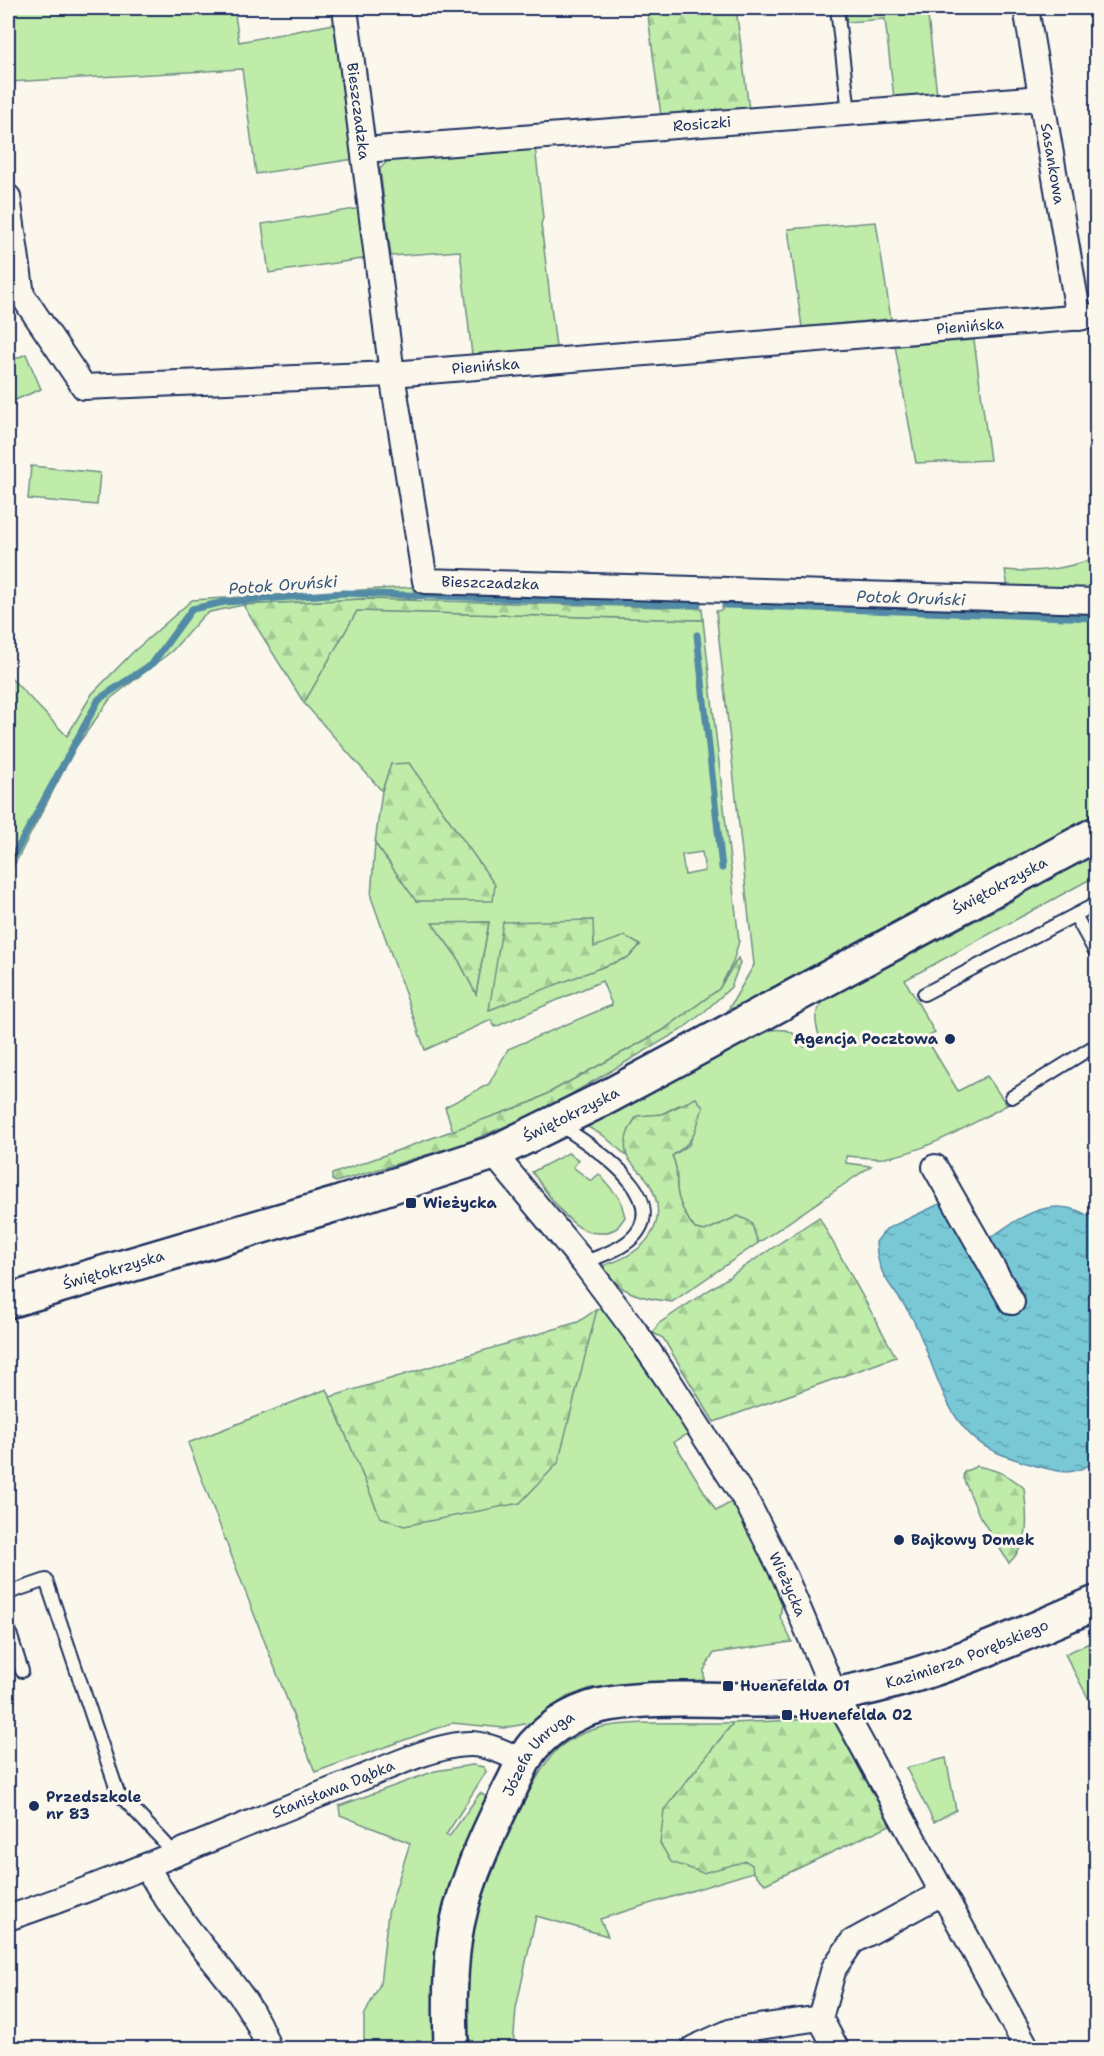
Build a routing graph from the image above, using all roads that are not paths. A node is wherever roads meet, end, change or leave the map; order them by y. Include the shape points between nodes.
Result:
1 (345, 8) edge
2 (837, 8) edge
3 (1026, 8) edge
4 (1041, 98) junction
5 (849, 113) junction
6 (364, 150) junction
7 (8, 196) edge
8 (12, 261) edge
9 (1088, 317) edge
10 (392, 374) junction
11 (1096, 601) edge
12 (1096, 834) edge
13 (1096, 904) edge
14 (1075, 915) junction
15 (1096, 952) edge
16 (924, 994) dead end
17 (1096, 1045) edge
18 (1012, 1097) dead end
19 (556, 1123) junction
20 (493, 1154) junction
21 (935, 1167) dead end
22 (584, 1263) junction
23 (8, 1300) edge
24 (1012, 1302) dead end
25 (8, 1593) edge
26 (1096, 1603) edge
27 (8, 1627) edge
28 (22, 1671) dead end
29 (835, 1695) junction
30 (524, 1762) junction
31 (171, 1855) junction
32 (146, 1866) junction
33 (942, 1893) junction
34 (8, 1918) edge
35 (820, 2018) junction
36 (268, 2049) edge
37 (451, 2049) edge
38 (694, 2049) edge
39 (836, 2049) edge
40 (1028, 2049) edge

1 - 6 street, Bieszczadzka
2 - 5 lane
3 - 4 street, Sasankowa
4 - 5 street, Rosiczki
4 - 9 street, Sasankowa
5 - 6 street, Rosiczki
6 - 10 street, Bieszczadzka
7 - 8 street, Pienińska
8 - 10 street, Pienińska via 22,295 84,387
9 - 10 street, Pienińska
10 - 11 street, Bieszczadzka via 425,582
12 - 19 main road, Świętokrzyska
13 - 14 lane
14 - 15 lane
14 - 16 lane
17 - 18 lane
19 - 20 main road, Świętokrzyska
19 - 22 lane via 602,1152 627,1176 643,1205 643,1222 636,1234 625,1244
20 - 22 street, Wieżycka
20 - 23 main road, Świętokrzyska via 228,1237
21 - 24 street
22 - 29 street, Wieżycka via 669,1381 748,1504 785,1577
25 - 31 lane via 46,1580 118,1793 166,1844
26 - 29 main road, Kazimierza Porębskiego via 930,1669
27 - 28 lane
29 - 30 main road, Józefa Unruga via 609,1704 559,1723 532,1747
29 - 33 street, Wieżycka
30 - 31 street, Stanisława Dąbka via 501,1750 472,1744 428,1753
30 - 37 main road, Józefa Unruga via 498,1813 457,1924 450,1996
31 - 32 street, Stanisława Dąbka
32 - 34 street, Stanisława Dąbka
32 - 36 street via 168,1904 246,2000
33 - 35 street via 852,1942 834,1968
33 - 40 street, Wieżycka
35 - 38 street via 732,2031
35 - 39 street

